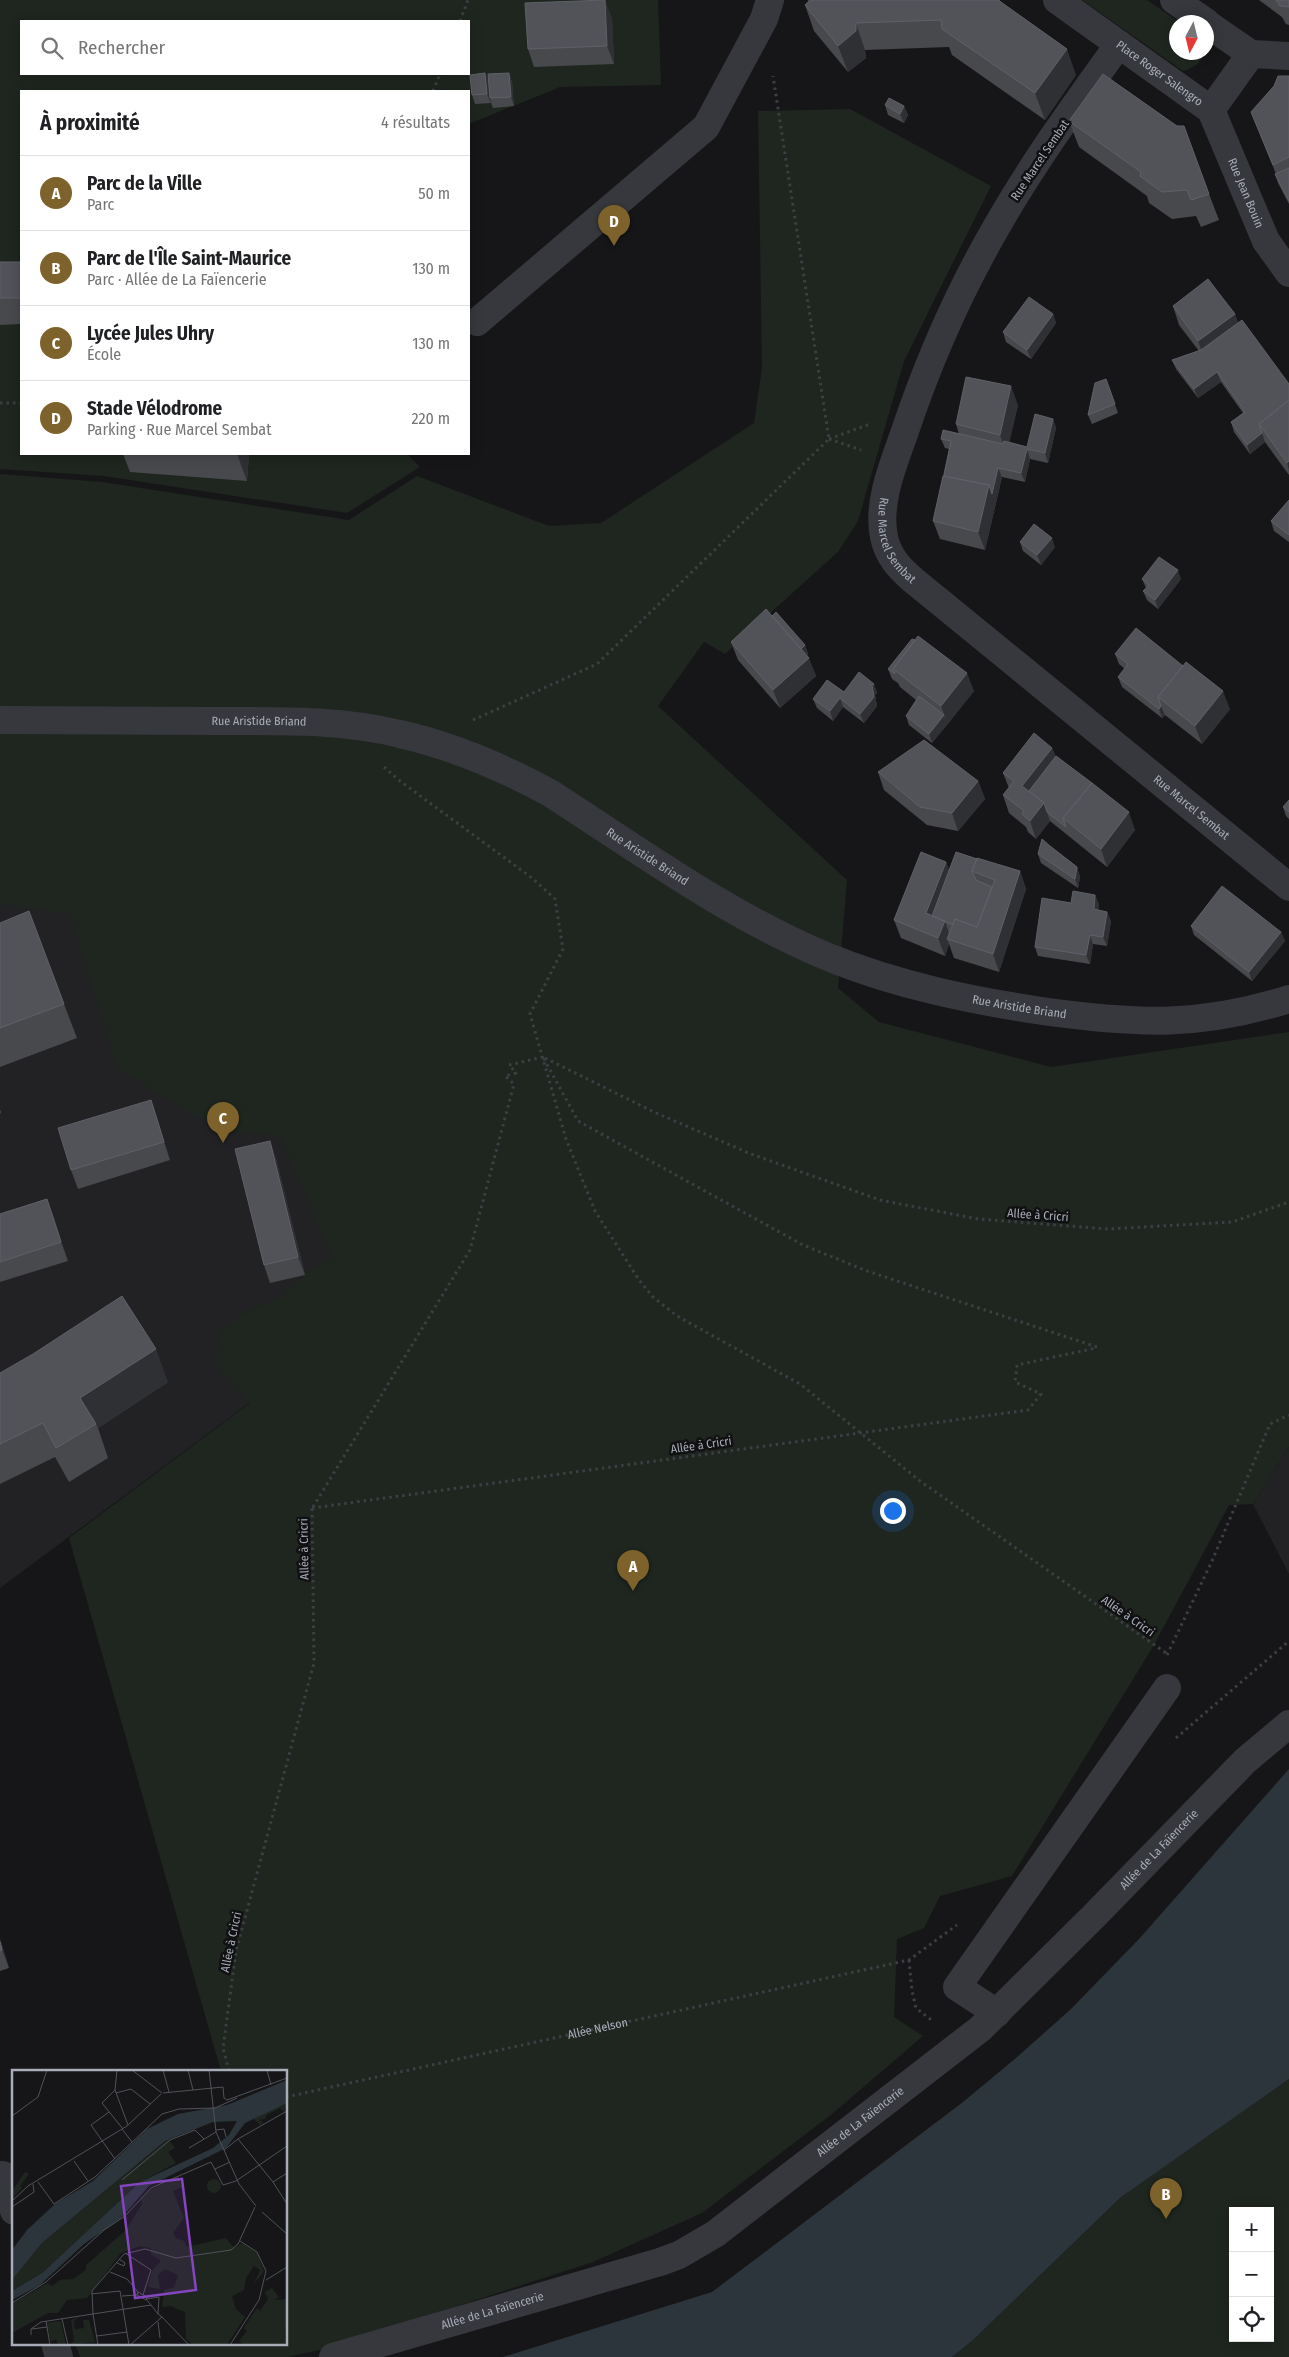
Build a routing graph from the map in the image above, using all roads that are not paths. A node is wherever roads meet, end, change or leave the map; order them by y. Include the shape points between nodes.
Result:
1 (1057, 0) edge
2 (1174, 0) edge
3 (767, 9) edge
4 (1195, 15) edge
5 (1214, 29) edge
6 (1119, 44) junction
7 (1251, 54) junction
8 (1289, 56) edge
9 (1211, 110) junction
10 (1289, 273) edge
11 (477, 322) dead end
12 (0, 720) edge
13 (1289, 887) edge
14 (1289, 1000) edge
15 (1166, 1688) road end
16 (1289, 1724) edge
17 (997, 2013) junction
18 (5, 2175) edge
19 (12, 2203) edge
20 (55, 2344) edge
21 (60, 2357) edge
22 (333, 2357) edge

1 - 6 street, Place Roger Salengro
2 - 4 street
3 - 11 street via 706,127
5 - 7 street
6 - 9 street, Place Roger Salengro
6 - 13 street, Rue Marcel Sembat via 1021,187 992,234 956,307 912,409 894,462 882,519 884,537 898,567 913,580
7 - 8 street
7 - 9 street, Place Roger Salengro
9 - 10 street, Rue Jean Bouin via 1266,242
12 - 14 street, Rue Aristide Briand via 288,721 369,728 464,752 519,776 748,917 828,956 906,983 962,997 1129,1021 1212,1018
15 - 17 street via 957,1987
16 - 17 street, Allée de La Faïencerie via 1245,1761
17 - 22 street, Allée de La Faïencerie via 962,2044 695,2247 660,2262
18 - 19 street
20 - 21 street

